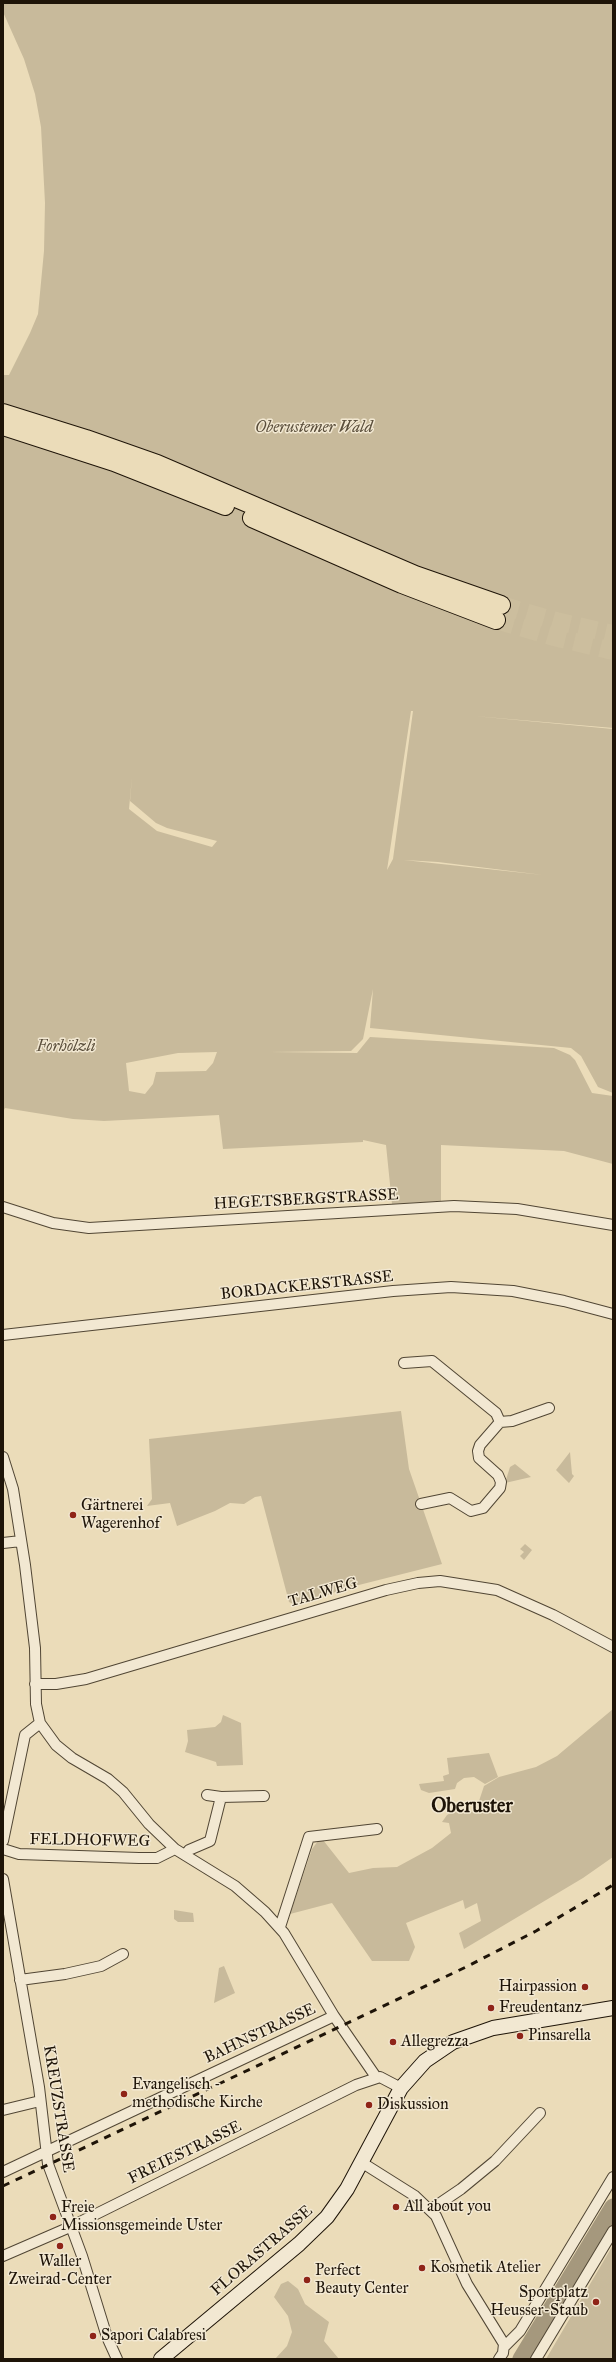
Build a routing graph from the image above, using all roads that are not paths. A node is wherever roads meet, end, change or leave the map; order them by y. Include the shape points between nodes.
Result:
1 (3, 413) edge
2 (3, 426) edge
3 (3, 1207) edge
4 (613, 1225) edge
5 (613, 1314) edge
6 (3, 1335) edge
7 (404, 1363) dead end
8 (549, 1408) dead end
9 (500, 1422) junction
10 (3, 1457) edge
11 (421, 1504) dead end
12 (21, 1541) junction
13 (3, 1543) edge
14 (613, 1647) edge
15 (36, 1684) junction
16 (40, 1723) junction
17 (207, 1795) dead end
18 (264, 1796) dead end
19 (221, 1797) junction
20 (377, 1829) dead end
21 (3, 1841) edge
22 (3, 1849) edge
23 (175, 1849) junction
24 (185, 1855) junction
25 (3, 1879) edge
26 (5, 1903) edge
27 (280, 1927) junction
28 (123, 1954) dead end
29 (20, 1980) junction
30 (613, 2008) edge
31 (334, 2016) junction
32 (376, 2077) junction
33 (401, 2088) junction
34 (40, 2101) junction
35 (3, 2110) edge
36 (540, 2113) dead end
37 (46, 2151) junction
38 (361, 2162) junction
39 (3, 2172) edge
40 (613, 2177) edge
41 (430, 2210) junction
42 (70, 2227) junction
43 (613, 2231) edge
44 (3, 2256) edge
45 (504, 2347) junction
46 (117, 2359) edge
47 (161, 2359) edge
48 (499, 2359) edge
49 (536, 2359) edge

1 - 2 highway via 157,464 499,613 402,584 161,479
3 - 4 street, HEGETSBERGSTRASSE via 53,1223 89,1228 461,1206 549,1212
5 - 6 street, BORDACKERSTRASSE via 513,1291 451,1287
7 - 9 street via 432,1361 496,1413
8 - 9 street via 512,1421
9 - 11 street via 480,1445 478,1451 479,1458 498,1475 501,1482 500,1488 482,1508 471,1511 450,1498
10 - 12 street via 13,1489
12 - 13 street
12 - 15 street via 35,1648
14 - 15 street, TALWEG via 533,1605 497,1590 440,1581 386,1590 86,1679
15 - 16 street via 36,1704
16 - 21 street via 24,1735
16 - 23 street via 56,1745 72,1758 108,1779 123,1792 149,1824
17 - 19 street
18 - 19 street
19 - 24 street via 210,1841 189,1850
20 - 27 street via 309,1837
22 - 23 street, FELDHOFWEG via 19,1854 139,1858 157,1858
23 - 24 street
24 - 27 street via 244,1892
25 - 26 street, KREUZSTRASSE
26 - 29 street, KREUZSTRASSE
27 - 31 street
28 - 29 street via 101,1966
29 - 34 street, KREUZSTRASSE
30 - 33 main road, FLORASTRASSE via 470,2034 437,2052 419,2067
31 - 32 street
31 - 37 street, BAHNSTRASSE
32 - 33 street via 386,2079
32 - 42 street, FREIESTRASSE
33 - 38 main road, FLORASTRASSE
34 - 35 street
34 - 37 street, KREUZSTRASSE
36 - 41 street via 495,2161
37 - 39 street, BAHNSTRASSE
37 - 42 street, KREUZSTRASSE via 48,2164
38 - 41 street via 404,2188
38 - 47 main road, FLORASTRASSE via 334,2208 315,2229
40 - 45 street via 520,2331
41 - 45 street via 440,2224 467,2284
42 - 44 street, FREIESTRASSE
42 - 46 street, KREUZSTRASSE via 82,2256 107,2337
43 - 49 street
45 - 48 street

